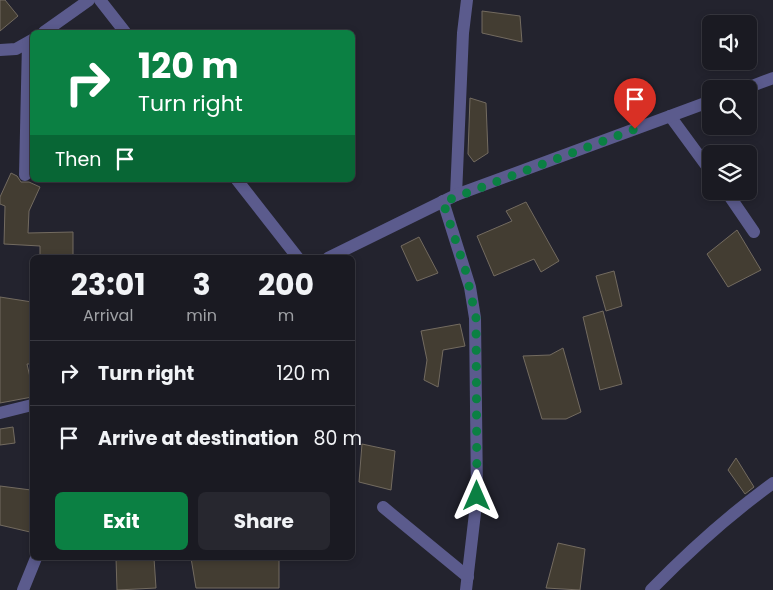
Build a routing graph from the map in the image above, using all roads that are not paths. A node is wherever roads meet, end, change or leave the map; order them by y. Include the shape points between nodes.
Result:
1 (89, 0) edge
2 (100, 0) edge
3 (467, 0) edge
4 (47, 30) edge
5 (123, 30) edge
6 (30, 42) edge
7 (0, 50) edge
8 (773, 78) edge
9 (757, 84) edge
10 (702, 104) edge
11 (670, 116) junction
12 (702, 160) edge
13 (25, 175) dead end
14 (239, 182) edge
15 (456, 195) junction
16 (732, 200) edge
17 (443, 202) junction
18 (754, 232) dead end
19 (296, 255) edge
20 (334, 255) edge
21 (30, 406) edge
22 (0, 413) edge
23 (773, 482) edge
24 (383, 507) dead end
25 (35, 560) edge
26 (468, 577) junction
27 (23, 590) edge
28 (466, 590) edge
29 (651, 590) edge

1 - 4 street
2 - 5 street
3 - 15 street via 462,33
6 - 7 street via 16,49
6 - 13 street
8 - 9 street
10 - 11 street
11 - 12 street
11 - 15 street
14 - 19 street
15 - 17 street
16 - 18 street
17 - 20 street
17 - 26 street via 467,277 476,318 477,496
21 - 22 street
23 - 29 street via 682,559
24 - 26 street
25 - 27 street
26 - 28 street

